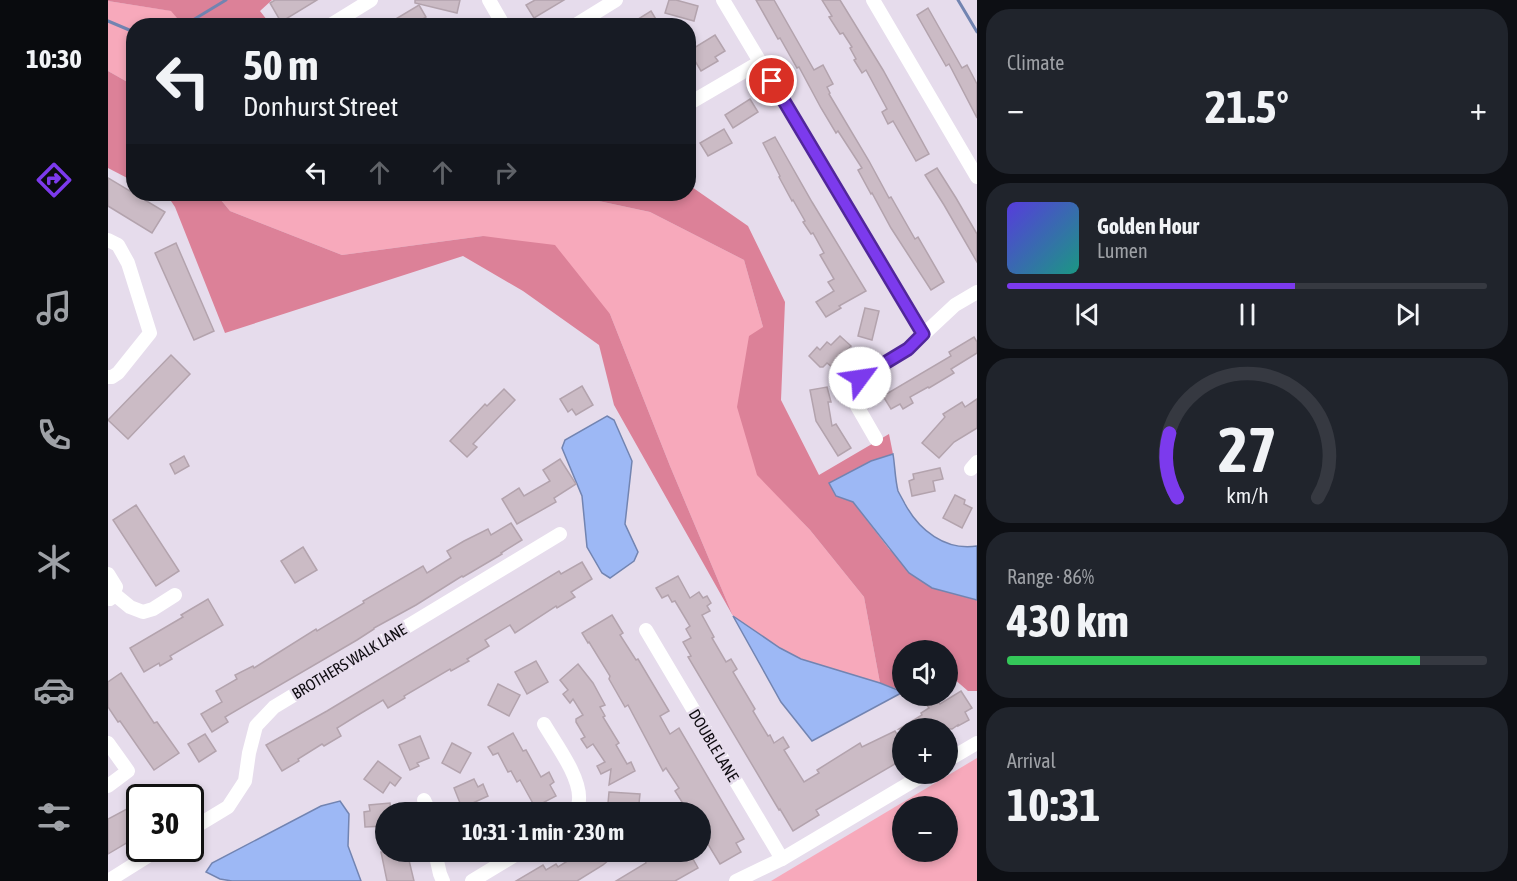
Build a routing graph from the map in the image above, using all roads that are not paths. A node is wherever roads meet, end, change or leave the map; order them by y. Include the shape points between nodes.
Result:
1 (371, 0) edge
2 (489, 0) edge
3 (616, 0) edge
4 (723, 0) edge
5 (873, 0) edge
6 (342, 18) edge
7 (499, 18) edge
8 (587, 18) edge
9 (760, 62) junction
10 (696, 99) edge
11 (977, 177) edge
12 (108, 240) edge
13 (977, 292) edge
14 (923, 334) junction
15 (108, 377) edge
16 (876, 439) dead end
17 (560, 534) dead end
18 (108, 574) edge
19 (175, 595) dead end
20 (110, 597) edge
21 (646, 630) dead end
22 (544, 724) dead end
23 (108, 743) edge
24 (977, 743) edge
25 (958, 754) edge
26 (908, 784) edge
27 (108, 786) edge
28 (579, 802) edge
29 (204, 822) edge
30 (782, 859) junction
31 (138, 862) edge
32 (437, 862) edge
33 (503, 862) edge
34 (108, 880) edge
35 (443, 881) edge
36 (472, 881) edge
37 (736, 881) edge

1 - 6 street
2 - 7 street
3 - 8 street
4 - 9 street
5 - 11 street
9 - 10 street
9 - 14 street
12 - 15 street via 118,246 128,263 150,333 118,373
13 - 14 street
14 - 16 street via 908,349 860,378 852,389 853,399
17 - 29 street, BROTHERS WALK LANE via 274,707 256,726 244,781 228,807
18 - 20 street via 116,587
19 - 20 street via 142,612
21 - 30 street, DOUBLE LANE
22 - 28 street via 575,776
23 - 27 street via 128,771
24 - 25 street
26 - 30 street
30 - 37 street
31 - 34 street
32 - 35 street
33 - 36 street

